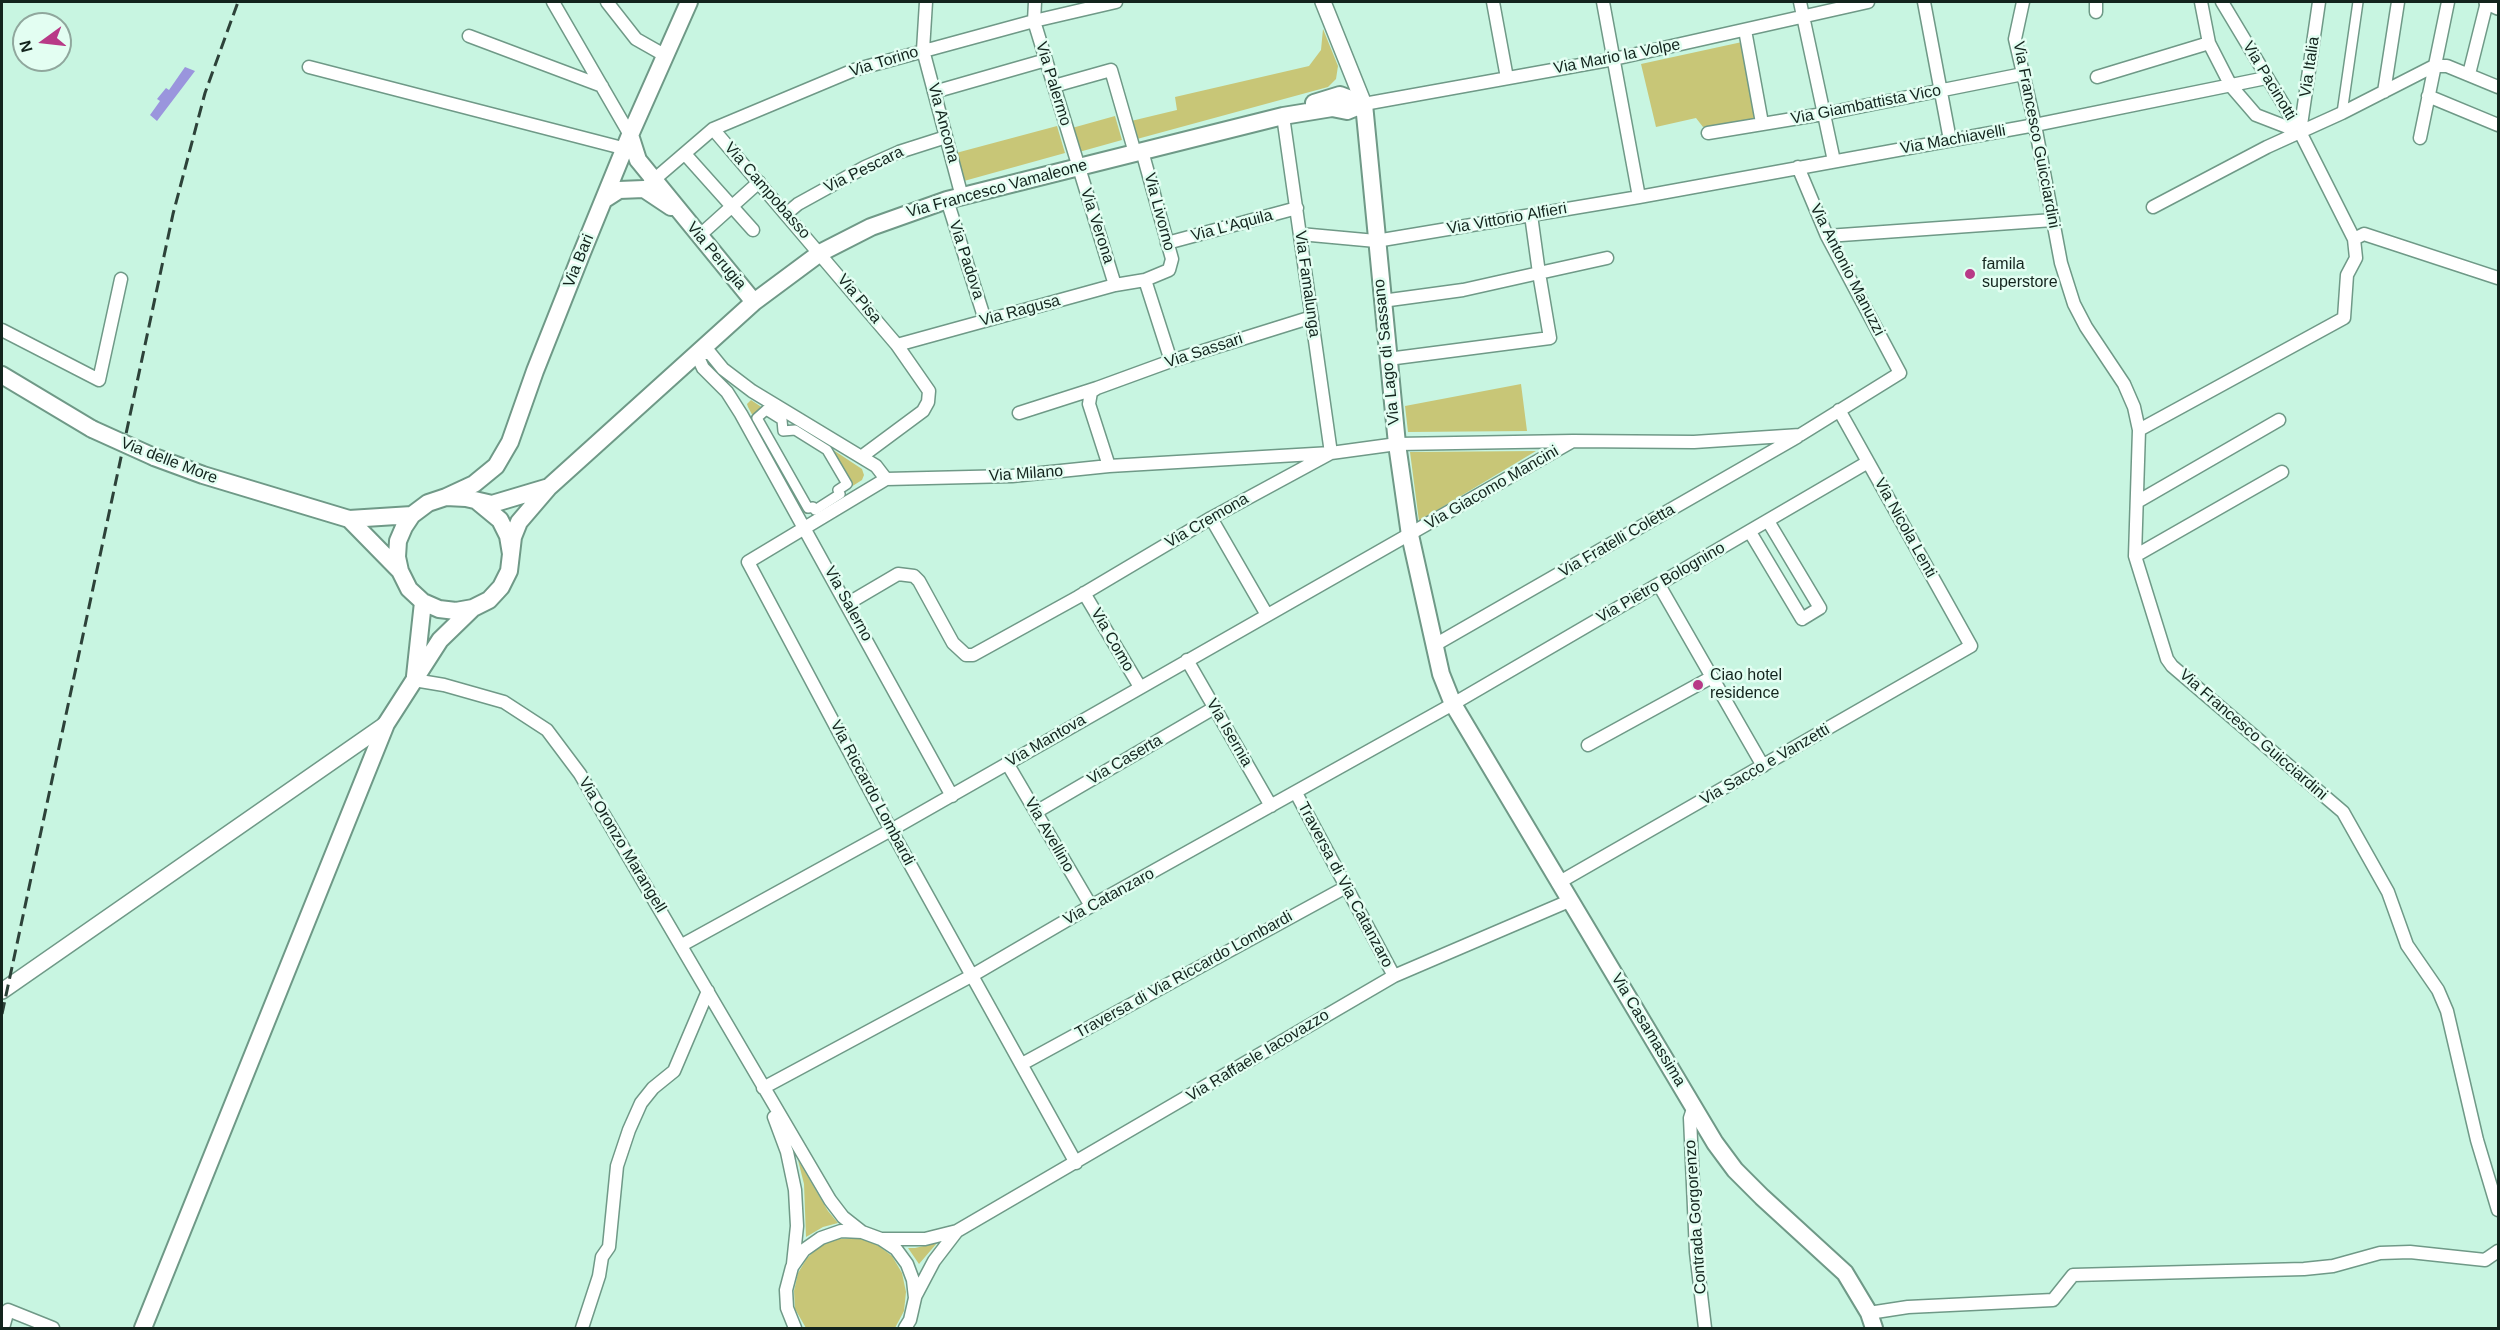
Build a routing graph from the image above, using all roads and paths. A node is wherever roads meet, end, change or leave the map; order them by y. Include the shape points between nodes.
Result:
1 (553, 2) edge
2 (607, 2) edge
3 (689, 2) edge
4 (926, 2) edge
5 (1035, 2) edge
6 (1116, 2) edge
7 (1323, 2) edge
8 (1492, 2) edge
9 (1603, 2) edge
10 (1800, 2) edge
11 (1868, 2) edge
12 (1924, 2) edge
13 (2023, 2) edge
14 (2200, 2) edge
15 (2222, 2) edge
16 (2319, 2) edge
17 (2358, 2) edge
18 (2398, 2) edge
19 (2448, 2) edge
20 (2488, 2) edge
21 (2499, 7) edge
22 (1802, 16) junction
23 (1034, 21) junction
24 (1745, 30) junction
25 (469, 36) dead end
26 (2210, 43) junction
27 (923, 50) junction
28 (666, 56) junction
29 (1614, 59) junction
30 (1046, 60) junction
31 (1349, 66) junction
32 (2434, 66) junction
33 (309, 67) dead end
34 (2023, 74) junction
35 (2469, 74) junction
36 (2097, 77) dead end
37 (1507, 78) junction
38 (2266, 78) junction
39 (602, 86) junction
40 (1054, 86) junction
41 (2231, 86) junction
42 (2499, 87) edge
43 (1940, 91) junction
44 (934, 92) junction
45 (2384, 92) junction
46 (1340, 95) junction
47 (2428, 96) junction
48 (1364, 104) junction
49 (2342, 113) junction
50 (1823, 114) junction
51 (1283, 116) junction
52 (1762, 123) junction
53 (2035, 125) junction
54 (2499, 125) edge
55 (713, 129) junction
56 (2300, 132) junction
57 (1708, 133) dead end
58 (946, 137) junction
59 (2420, 138) dead end
60 (1950, 140) junction
61 (627, 149) junction
62 (1138, 152) junction
63 (685, 154) junction
64 (1834, 161) junction
65 (1078, 167) junction
66 (1798, 167) junction
67 (647, 179) junction
68 (759, 182) junction
69 (1639, 197) junction
70 (605, 199) junction
71 (955, 199) junction
72 (732, 207) junction
73 (2153, 207) dead end
74 (1297, 208) junction
75 (786, 214) junction
76 (1531, 215) junction
77 (2053, 220) junction
78 (753, 230) dead end
79 (1300, 234) junction
80 (699, 236) junction
81 (1827, 236) junction
82 (2354, 239) junction
83 (1376, 241) junction
84 (1167, 243) junction
85 (820, 253) junction
86 (1607, 258) dead end
87 (1539, 273) junction
88 (2499, 278) edge
89 (121, 279) dead end
90 (1145, 280) junction
91 (1116, 285) junction
92 (1382, 301) junction
93 (754, 302) junction
94 (1312, 317) junction
95 (985, 320) junction
96 (2, 330) edge
97 (897, 345) junction
98 (696, 353) junction
99 (1388, 359) junction
100 (1171, 361) junction
101 (1900, 373) joint
102 (2, 375) edge
103 (1097, 388) junction
104 (752, 391) junction
105 (1839, 410) junction
106 (1018, 413) dead end
107 (741, 414) junction
108 (2279, 420) dead end
109 (2139, 430) junction
110 (1800, 435) junction
111 (1573, 441) junction
112 (1397, 444) junction
113 (1331, 453) junction
114 (861, 457) junction
115 (1868, 462) junction
116 (1109, 466) junction
117 (2282, 472) dead end
118 (886, 478) junction
119 (847, 484) joint
120 (549, 487) junction
121 (446, 497) junction
122 (477, 501) junction
123 (2137, 502) junction
124 (412, 515) junction
125 (1211, 518) junction
126 (349, 519) junction
127 (1768, 521) junction
128 (806, 528) junction
129 (1750, 531) junction
130 (1410, 535) junction
131 (511, 554) junction
132 (2135, 556) junction
133 (400, 572) junction
134 (1659, 585) junction
135 (1084, 593) junction
136 (423, 602) junction
137 (847, 604) junction
138 (473, 608) junction
139 (1267, 615) junction
140 (1433, 646) junction
141 (1971, 646) joint
142 (1187, 660) junction
143 (1712, 677) junction
144 (414, 680) junction
145 (1140, 687) junction
146 (1453, 704) junction
147 (1214, 708) junction
148 (386, 724) junction
149 (1588, 745) dead end
150 (1007, 763) junction
151 (1763, 766) junction
152 (1296, 793) junction
153 (952, 796) junction
154 (1271, 806) junction
155 (1036, 812) junction
156 (891, 830) junction
157 (1558, 883) junction
158 (1346, 886) junction
159 (1569, 901) junction
160 (1091, 906) junction
161 (682, 945) junction
162 (973, 975) junction
163 (1394, 976) junction
164 (2, 991) edge
165 (708, 991) junction
166 (1023, 1064) junction
167 (763, 1088) junction
168 (1694, 1106) junction
169 (1076, 1163) junction
170 (2499, 1210) edge
171 (957, 1231) junction
172 (862, 1232) junction
173 (881, 1239) junction
174 (2499, 1251) edge
175 (792, 1267) junction
176 (915, 1298) junction
177 (1871, 1321) edge
178 (3, 1329) edge
179 (54, 1329) edge
180 (143, 1329) edge
181 (582, 1329) edge
182 (795, 1329) edge
183 (905, 1329) edge
184 (1705, 1329) edge

1 - 39 street
2 - 28 street via 636,39
3 - 28 main road, Via Bari
4 - 27 street, Via Ancona
5 - 23 street, Via Palermo
6 - 23 street, Via Torino
7 - 31 street, Via Lago di Sassano
8 - 37 street
9 - 29 street
10 - 22 street
11 - 22 street, Via Mario la Volpe
12 - 43 street
13 - 34 street, Via Francesco Guicciardini via 2015,39
14 - 26 street, Via Pacinotti
15 - 38 street, Via Pacinotti
16 - 56 street, Via Italia
17 - 49 street
18 - 45 street
19 - 32 street
20 - 21 street
20 - 35 street
22 - 24 street, Via Mario la Volpe
22 - 50 street
23 - 27 street, Via Torino
23 - 30 street, Via Palermo
24 - 29 street, Via Mario la Volpe
24 - 52 street
25 - 39 street
26 - 36 street
26 - 41 street, Via Pacinotti
27 - 44 street, Via Ancona
27 - 55 street, Via Torino via 854,70
28 - 61 main road, Via Bari
29 - 37 street, Via Mario la Volpe
29 - 69 street
30 - 40 street, Via Palermo
30 - 44 street
31 - 46 street
31 - 48 street, Via Lago di Sassano
32 - 35 street
32 - 45 street
32 - 47 street
33 - 61 street
34 - 43 street, Via Giambattista Vico
34 - 53 street, Via Francesco Guicciardini
35 - 42 street
37 - 48 street, Via Mario la Volpe
38 - 41 street, Via Machiavelli
38 - 56 street, Via Pacinotti
39 - 61 street
40 - 62 street, Via Livorno via 1112,70
40 - 65 street, Via Palermo
41 - 53 street, Via Machiavelli
41 - 56 street, Via Pacinotti via 2256,115
43 - 50 street, Via Giambattista Vico
43 - 60 street
44 - 58 street, Via Ancona
45 - 49 street
46 - 48 main road
46 - 51 main road via 1288,110
47 - 54 street
47 - 59 street
48 - 51 main road via 1347,111 1332,108
48 - 83 main road, Via Lago di Sassano
49 - 56 street
50 - 52 street, Via Giambattista Vico
50 - 64 street
51 - 62 main road, Via Francesco Vamaleone
51 - 74 street, Via Famalunga
52 - 57 street, Via Giambattista Vico
53 - 60 street, Via Machiavelli
53 - 77 street, Via Francesco Guicciardini
55 - 63 street, Via Torino
55 - 68 street, Via Campobasso
56 - 73 street
56 - 82 street
58 - 71 street, Via Ancona
58 - 75 street, Via Pescara via 866,167
60 - 64 street, Via Machiavelli
61 - 67 main road, Via Perugia
61 - 70 main road, Via Bari
62 - 65 main road, Via Francesco Vamaleone
62 - 84 street, Via Livorno
63 - 67 street, Via Torino
63 - 72 street
64 - 66 street, Via Machiavelli
65 - 71 main road, Via Francesco Vamaleone
65 - 91 street, Via Verona
66 - 69 street, Via Machiavelli
66 - 81 street, Via Antonio Manuzzi
67 - 70 main road
67 - 80 main road, Via Perugia
68 - 72 street
68 - 75 street, Via Campobasso
69 - 76 street, Via Vittorio Alfieri
70 - 121 main road, Via Bari via 510,442 496,466 474,484
71 - 85 main road, Via Francesco Vamaleone via 871,227
71 - 95 street, Via Padova
72 - 78 street
72 - 80 street
74 - 79 street, Via Famalunga
74 - 84 street, Via L'Aquila
75 - 85 street, Via Campobasso
76 - 83 street, Via Vittorio Alfieri
76 - 87 street
77 - 81 street
77 - 109 street, Via Francesco Guicciardini via 2074,304 2124,384
79 - 83 street, Via Vittorio Alfieri
79 - 94 street, Via Famalunga
80 - 93 main road, Via Perugia
81 - 101 street, Via Antonio Manuzzi
82 - 88 street via 2364,234
82 - 109 street via 2356,258 2347,275 2344,318
83 - 92 main road, Via Lago di Sassano
84 - 90 street, Via Livorno via 1172,259 1169,270
85 - 93 main road, Via Francesco Vamaleone
85 - 97 street, Via Pisa
86 - 87 street
87 - 92 street via 1463,290
87 - 99 street via 1550,339
89 - 96 street via 99,380
90 - 91 street, Via Ragusa
90 - 100 street
91 - 95 street, Via Ragusa
92 - 99 main road, Via Lago di Sassano
93 - 98 main road, Via Francesco Vamaleone
94 - 100 street, Via Sassari
94 - 113 street, Via Famalunga
95 - 97 street, Via Ragusa
97 - 114 street, Via Pisa via 929,391 928,402 923,411
98 - 104 street via 710,353 723,369
98 - 107 street, Via Salerno via 703,368 727,392
98 - 120 main road, Via Francesco Vamaleone
99 - 112 main road, Via Lago di Sassano
100 - 103 street, Via Sassari
101 - 105 street, Via Fratelli Coletta
102 - 126 main road, Via delle More, bridge via 92,429 154,457
103 - 106 street, Via Sassari
103 - 116 street via 1091,392 1089,404
104 - 107 street via 745,394
104 - 114 street
105 - 110 street, Via Fratelli Coletta
105 - 115 street, Via Nicola Lenti
107 - 128 street, Via Salerno
108 - 123 street
109 - 123 street, Via Francesco Guicciardini
110 - 111 street, Via Milano via 1694,442
110 - 140 street, Via Fratelli Coletta
111 - 112 street, Via Milano
111 - 130 street, Via Giacomo Mancini
112 - 113 street, Via Milano
112 - 130 main road, Via Lago di Sassano
113 - 116 street, Via Milano
113 - 125 street, Via Cremona
114 - 118 street
115 - 127 street, Via Pietro Bolognino
115 - 141 street, Via Nicola Lenti
116 - 118 street, Via Milano via 1012,476
117 - 132 street
118 - 128 street, Via Riccardo Lombardi
119 - 119 street via 826,450 795,430 783,431 782,420 766,410 757,418 808,508 815,510 840,494 838,490
120 - 122 main road via 492,504
120 - 131 main road, Via Francesco Vamaleone via 519,522
121 - 122 main road
121 - 124 main road via 428,503
122 - 131 main road via 500,520
123 - 132 street, Via Francesco Guicciardini
124 - 126 main road
124 - 133 main road via 398,541
125 - 135 street, Via Cremona
125 - 139 street
126 - 133 main road
127 - 129 street, Via Pietro Bolognino
127 - 129 street via 1820,608 1802,619
128 - 137 street, Via Salerno
128 - 156 street, Via Riccardo Lombardi via 748,562
129 - 134 street, Via Pietro Bolognino
130 - 139 street, Via Mantova
130 - 140 main road, Via Lago di Sassano
131 - 138 main road via 509,571 501,587 489,600
132 - 170 street, Via Francesco Guicciardini via 2172,666 2343,812 2388,892 2407,945 2438,990 2447,1011
133 - 136 main road via 409,589
134 - 143 street
134 - 146 street, Via Pietro Bolognino
135 - 137 street, Via Cremona via 973,655 966,655 953,643 914,576 898,574
135 - 145 street, Via Como
136 - 138 main road via 439,609
136 - 144 main road
137 - 153 street, Via Salerno
138 - 144 main road via 440,640
139 - 142 street, Via Mantova
140 - 146 main road, Via Lago di Sassano
141 - 151 street, Via Sacco e Vanzetti
142 - 145 street, Via Mantova
142 - 147 street, Via Isernia
143 - 149 street
143 - 151 street
144 - 148 main road
144 - 161 street, Via Oronzo Marangell via 504,702 547,730 580,774
145 - 150 street, Via Mantova
146 - 152 street, Via Catanzaro
146 - 157 main road, Via Casamassima
147 - 154 street, Via Isernia
147 - 155 street, Via Caserta
148 - 164 street
148 - 180 main road
150 - 153 street, Via Mantova
150 - 155 street, Via Avellino
151 - 157 street, Via Sacco e Vanzetti
152 - 154 street, Via Catanzaro
152 - 158 street, Traversa di Via Catanzaro
153 - 156 street, Via Mantova
154 - 160 street, Via Catanzaro
155 - 160 street, Via Avellino
156 - 161 street, Via Mantova
156 - 162 street, Via Riccardo Lombardi
157 - 159 main road, Via Casamassima
158 - 163 street, Traversa di Via Catanzaro
158 - 166 street, Traversa di Via Riccardo Lombardi
159 - 163 street, Via Raffaele Iacovazzo
159 - 168 main road, Via Casamassima
160 - 162 street, Via Catanzaro
161 - 165 street, Via Oronzo Marangell
162 - 166 street, Via Riccardo Lombardi
162 - 167 street, Via Catanzaro
163 - 169 street, Via Raffaele Iacovazzo
165 - 167 street, Via Oronzo Marangell
165 - 181 street via 674,1071 641,1103 628,1130 616,1166 609,1247 602,1257
166 - 169 street, Via Riccardo Lombardi
167 - 172 street via 830,1200
167 - 175 street via 787,1152 795,1190 797,1226
168 - 177 main road, Via Casamassima via 1735,1170 1845,1273
168 - 184 street, Contrada Gorgorenzo via 1690,1118
169 - 171 street, Via Raffaele Iacovazzo
171 - 173 street via 924,1239
171 - 176 street via 933,1261
172 - 173 street
172 - 175 street via 841,1231 821,1238 804,1250
173 - 176 street via 896,1249 907,1264
174 - 177 street via 2486,1260 2380,1253 2333,1266 2304,1269 2073,1275 2053,1300 1908,1307
175 - 182 street via 786,1290 787,1308
176 - 183 street
178 - 179 street via 8,1310

